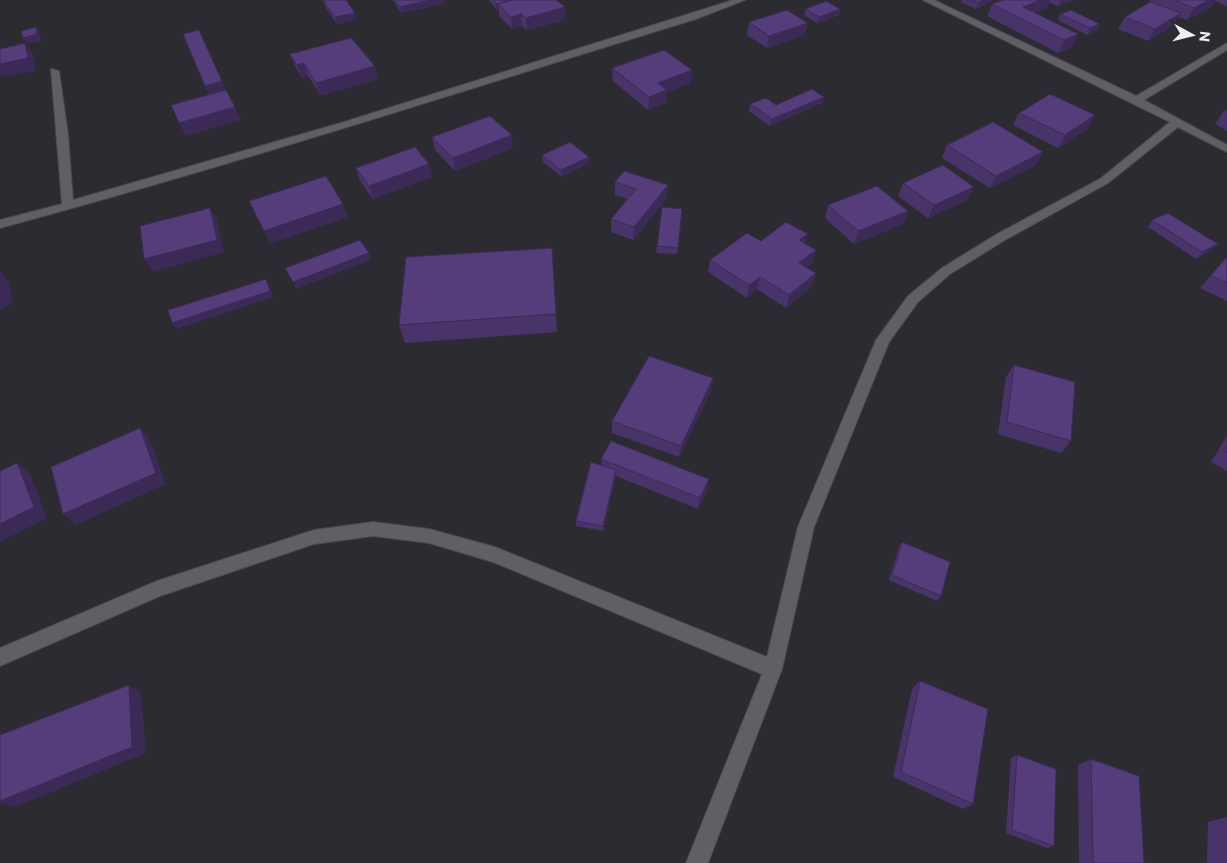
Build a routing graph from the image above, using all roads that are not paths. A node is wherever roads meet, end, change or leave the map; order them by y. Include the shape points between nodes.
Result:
1 (741, 0) edge
2 (927, 0) edge
3 (1227, 46) edge
4 (54, 71) dead end
5 (1136, 100) junction
6 (1177, 122) junction
7 (1227, 149) edge
8 (68, 206) junction
9 (0, 224) edge
10 (0, 657) edge
11 (773, 669) junction
12 (697, 863) edge

1 - 8 street
2 - 5 street
3 - 5 street
4 - 8 street
5 - 6 street
6 - 7 street
6 - 11 street via 1104,181 954,266 913,299 883,340 806,527
8 - 9 street
10 - 11 street via 157,589 314,537 373,529 429,536 495,555
11 - 12 street

